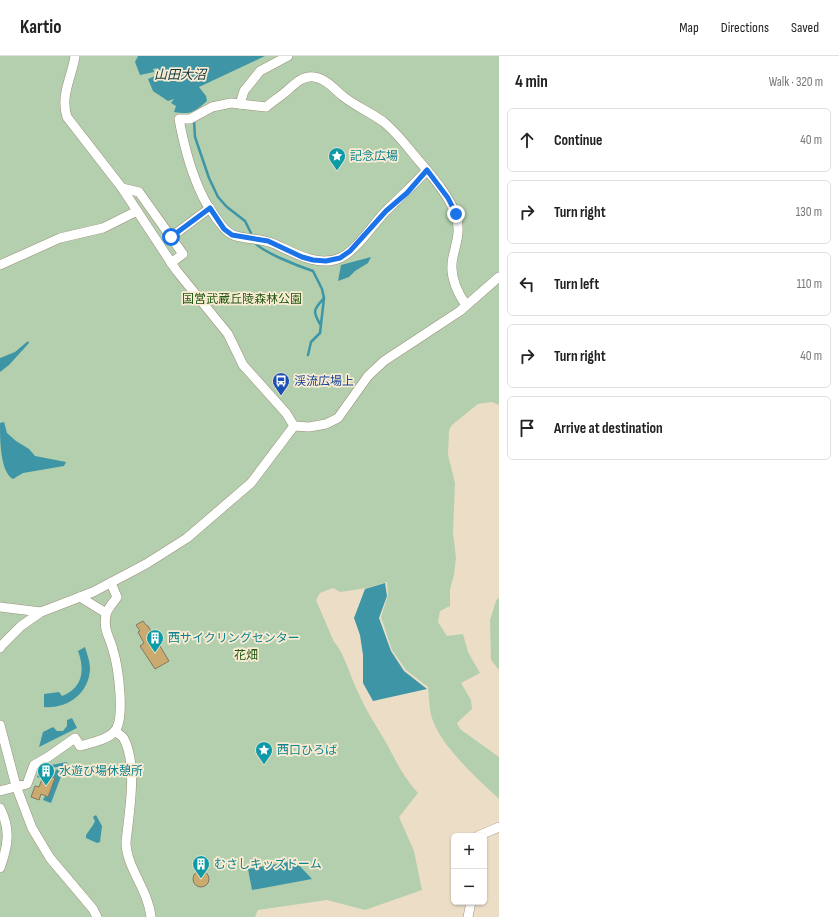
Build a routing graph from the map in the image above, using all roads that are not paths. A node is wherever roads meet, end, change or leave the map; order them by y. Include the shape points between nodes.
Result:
1 (75, 56) edge
2 (288, 56) edge
3 (240, 104) junction
4 (427, 170) junction
5 (122, 188) junction
6 (210, 208) junction
7 (137, 211) junction
8 (171, 237) junction
9 (171, 262) junction
10 (0, 264) edge
11 (499, 277) edge
12 (463, 308) junction
13 (294, 426) junction
14 (111, 583) junction
15 (80, 597) junction
16 (0, 607) edge
17 (41, 612) junction
18 (106, 613) junction
19 (0, 648) edge
20 (0, 725) edge
21 (115, 731) junction
22 (16, 786) junction
23 (0, 791) edge
24 (0, 808) edge
25 (499, 827) edge
26 (485, 833) edge
27 (0, 868) edge
28 (470, 905) edge
29 (97, 917) edge
30 (150, 917) edge
31 (468, 917) edge

1 - 5 street via 65,93 64,108 67,117
2 - 3 street via 260,71 244,91
3 - 4 street via 266,107 294,84 314,77 328,83 344,97 386,124
3 - 6 street via 212,107 193,117 179,119 190,166
4 - 6 street via 350,251 340,258 326,261 302,257 268,241 232,235 224,229
4 - 12 street via 448,198 456,214 459,226 452,259 453,273
5 - 7 street
5 - 8 street via 139,192
6 - 8 street
7 - 9 street
7 - 10 street via 103,228 60,238
8 - 9 street via 183,254
9 - 13 street via 228,334 243,365 286,413
11 - 12 street
12 - 13 street via 384,361 368,376 338,418 326,424
13 - 14 street via 251,483 187,538
14 - 15 street
14 - 18 street via 117,597
15 - 17 street
15 - 18 street
16 - 17 street
17 - 19 street via 21,626
18 - 21 street via 106,633 113,649 119,682 120,716
20 - 22 street
21 - 22 street via 109,736 80,746 75,738 34,765 27,784
21 - 30 street via 124,738 132,774 126,852 146,896
22 - 23 street
22 - 29 street via 32,828 50,858
24 - 27 street via 8,835
25 - 26 street
28 - 31 street

